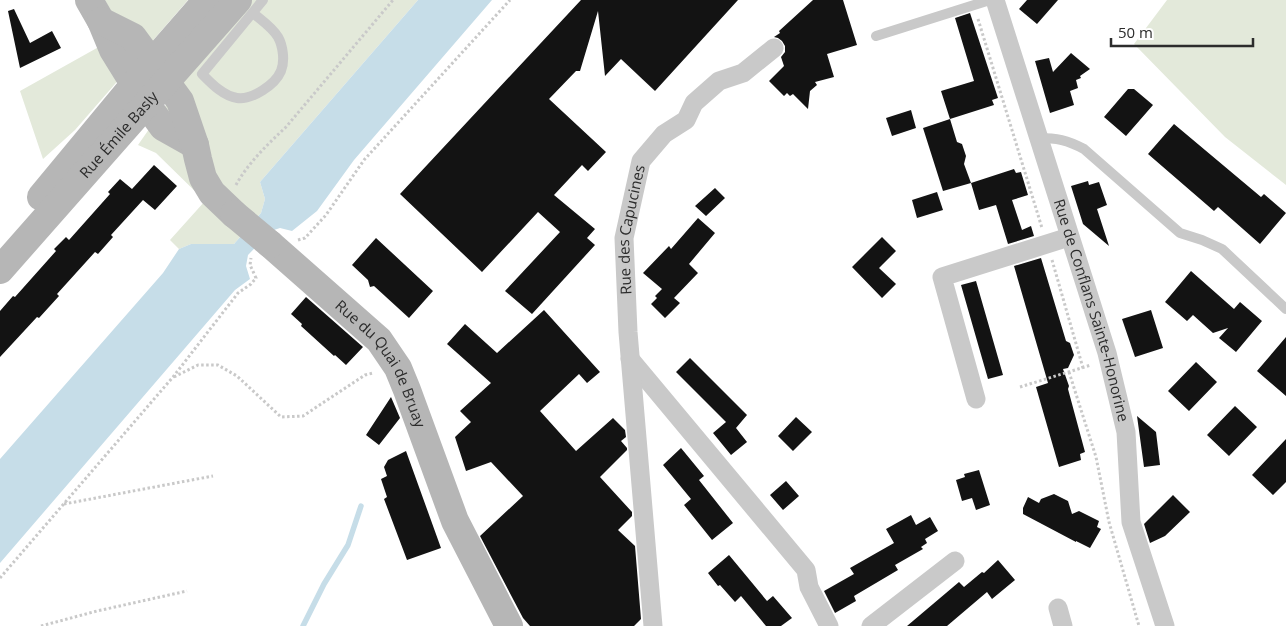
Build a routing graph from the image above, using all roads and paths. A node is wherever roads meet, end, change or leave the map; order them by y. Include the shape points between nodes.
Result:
1 (207, 0) edge
2 (220, 0) edge
3 (263, 0) edge
4 (393, 0) edge
5 (510, 0) edge
6 (990, 0) edge
7 (994, 0) edge
8 (974, 5) junction
9 (245, 6) edge
10 (95, 11) edge
11 (876, 36) dead end
12 (774, 48) dead end
13 (150, 84) junction
14 (1038, 138) junction
15 (229, 210) junction
16 (1069, 237) junction
17 (1047, 243) junction
18 (0, 246) edge
19 (271, 247) junction
20 (0, 270) edge
21 (1286, 309) edge
22 (630, 359) junction
23 (1092, 359) dead end
24 (1093, 364) junction
25 (398, 368) junction
26 (1083, 368) junction
27 (1069, 372) junction
28 (1095, 372) dead end
29 (173, 377) junction
30 (1020, 387) dead end
31 (976, 399) dead end
32 (213, 476) dead end
33 (64, 504) junction
34 (955, 561) dead end
35 (0, 578) edge
36 (187, 591) dead end
37 (41, 626) edge
38 (509, 626) edge
39 (653, 626) edge
40 (829, 626) edge
41 (871, 626) edge
42 (1139, 626) edge
43 (1165, 626) edge

1 - 13 street, Rue Émile Basly
2 - 13 street
3 - 9 lane
4 - 15 path via 286,128 241,176
5 - 19 path via 364,160 326,215 304,238
6 - 8 lane
7 - 14 street, Rue de Conflans Sainte-Honorine
8 - 11 lane
8 - 17 path
9 - 9 lane via 202,74 219,90 237,98 253,95 270,86 281,71 283,54 272,30
9 - 13 street, Rue Émile Basly
10 - 13 street via 134,37
12 - 22 street, Rue des Capucines via 743,73 719,81 694,103 686,120 664,134 641,161 624,238
13 - 15 street, Rue du Quai de Bruay via 164,127 196,145 204,178 212,193
13 - 18 street, Rue Émile Basly
13 - 20 street, Rue Émile Basly via 105,137 104,153
14 - 16 street, Rue de Conflans Sainte-Honorine
14 - 21 lane via 1054,138 1084,149 1180,232 1222,249
15 - 19 street, Rue du Quai de Bruay, bridge
16 - 17 street
16 - 43 street, Rue de Conflans Sainte-Honorine via 1107,353 1126,432 1131,522
17 - 26 path
17 - 31 street via 942,277
19 - 25 street, Rue du Quai de Bruay via 379,340
19 - 29 path via 250,265 256,278 238,294
22 - 39 street, Rue des Capucines
22 - 40 street via 806,570 809,587
23 - 24 path
24 - 26 path
24 - 28 path
25 - 29 path via 365,375 304,416 281,417 238,376 218,365 198,365
25 - 38 street, Rue du Quai de Bruay via 455,521
26 - 27 path
27 - 30 path
27 - 42 path via 1096,456 1109,522
29 - 33 path
32 - 33 path
33 - 35 path
34 - 41 street
36 - 37 path

